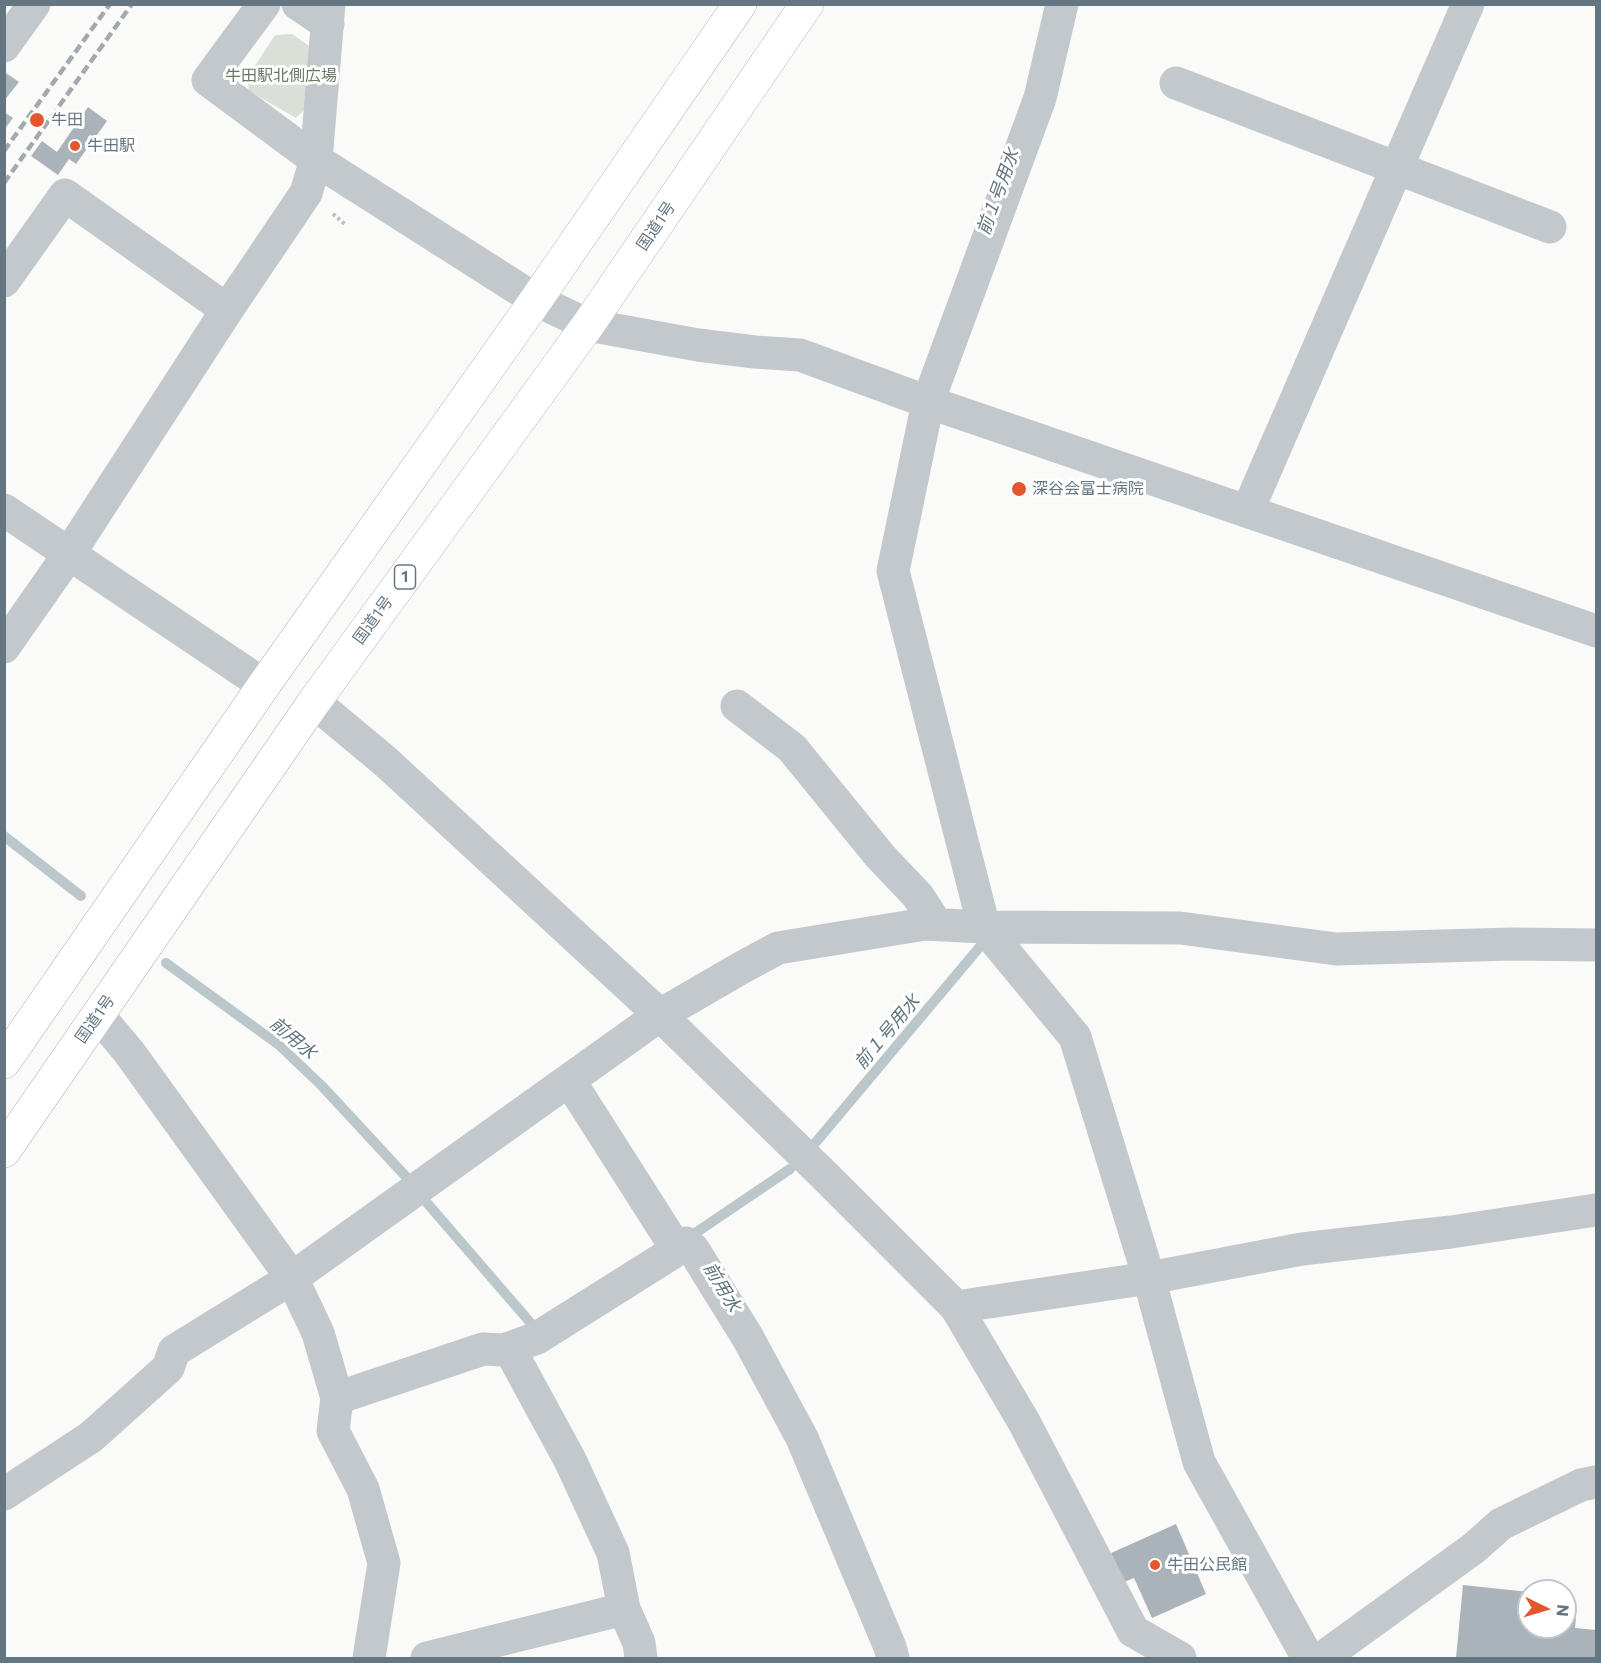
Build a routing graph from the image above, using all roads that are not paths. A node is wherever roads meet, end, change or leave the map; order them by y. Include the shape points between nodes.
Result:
1 (34, 4) edge
2 (264, 4) edge
3 (298, 4) edge
4 (740, 4) edge
5 (807, 4) edge
6 (1062, 4) edge
7 (1468, 4) edge
8 (328, 14) edge
9 (4, 46) edge
10 (1176, 83) dead end
11 (316, 160) junction
12 (1397, 168) junction
13 (1550, 226) dead end
14 (4, 281) edge
15 (536, 300) junction
16 (227, 310) junction
17 (588, 325) junction
18 (928, 402) junction
19 (4, 510) edge
20 (1248, 510) junction
21 (69, 554) junction
22 (1596, 631) edge
23 (4, 647) edge
24 (264, 685) junction
25 (314, 702) junction
26 (737, 706) dead end
27 (936, 924) junction
28 (984, 927) junction
29 (1596, 945) edge
30 (98, 1015) junction
31 (660, 1015) junction
32 (4, 1062) edge
33 (569, 1080) junction
34 (4, 1151) edge
35 (1596, 1210) edge
36 (676, 1244) junction
37 (292, 1278) junction
38 (1149, 1278) junction
39 (956, 1307) junction
40 (508, 1348) junction
41 (337, 1398) junction
42 (1596, 1482) edge
43 (4, 1494) edge
44 (624, 1609) junction
45 (369, 1659) edge
46 (427, 1659) edge
47 (641, 1659) edge
48 (893, 1659) edge
49 (1180, 1659) edge
50 (1308, 1659) edge
51 (1322, 1659) edge

1 - 9 street
2 - 11 street via 207,80
3 - 8 street
4 - 15 highway
5 - 17 highway, 国道1号 / 1
6 - 18 street via 1040,98
7 - 12 street
8 - 11 street
10 - 12 street
11 - 15 street
11 - 16 street via 306,193
12 - 13 street
12 - 20 street
14 - 16 street via 64,195
15 - 17 street
15 - 24 highway
16 - 21 street
17 - 18 street via 698,345 800,355
17 - 25 highway, 国道1号 / 1
18 - 20 street
18 - 28 street via 893,571
19 - 21 street
20 - 22 street
21 - 23 street
21 - 24 street
24 - 32 highway
25 - 30 highway, 国道1号 / 1
25 - 31 street via 386,762
26 - 27 street via 792,748 880,856 918,896
27 - 28 street
27 - 31 street via 778,948
28 - 29 street via 1180,928 1336,949
28 - 38 street via 1075,1037
30 - 34 highway, 国道1号 / 1
30 - 37 street
31 - 33 street
31 - 39 street
33 - 36 street
33 - 37 street
35 - 38 street via 1302,1249
36 - 40 street via 546,1332
36 - 48 street via 693,1249 748,1338 802,1438
37 - 41 street via 318,1333
37 - 43 street via 174,1351 168,1368 91,1437
38 - 39 street
38 - 50 street via 1199,1462
39 - 49 street via 1024,1422 1133,1631
40 - 41 street via 483,1349
40 - 44 street via 570,1460 613,1553
41 - 45 street via 333,1431 363,1488 384,1563
42 - 51 street via 1581,1485 1501,1524
44 - 46 street
44 - 47 street via 639,1643

